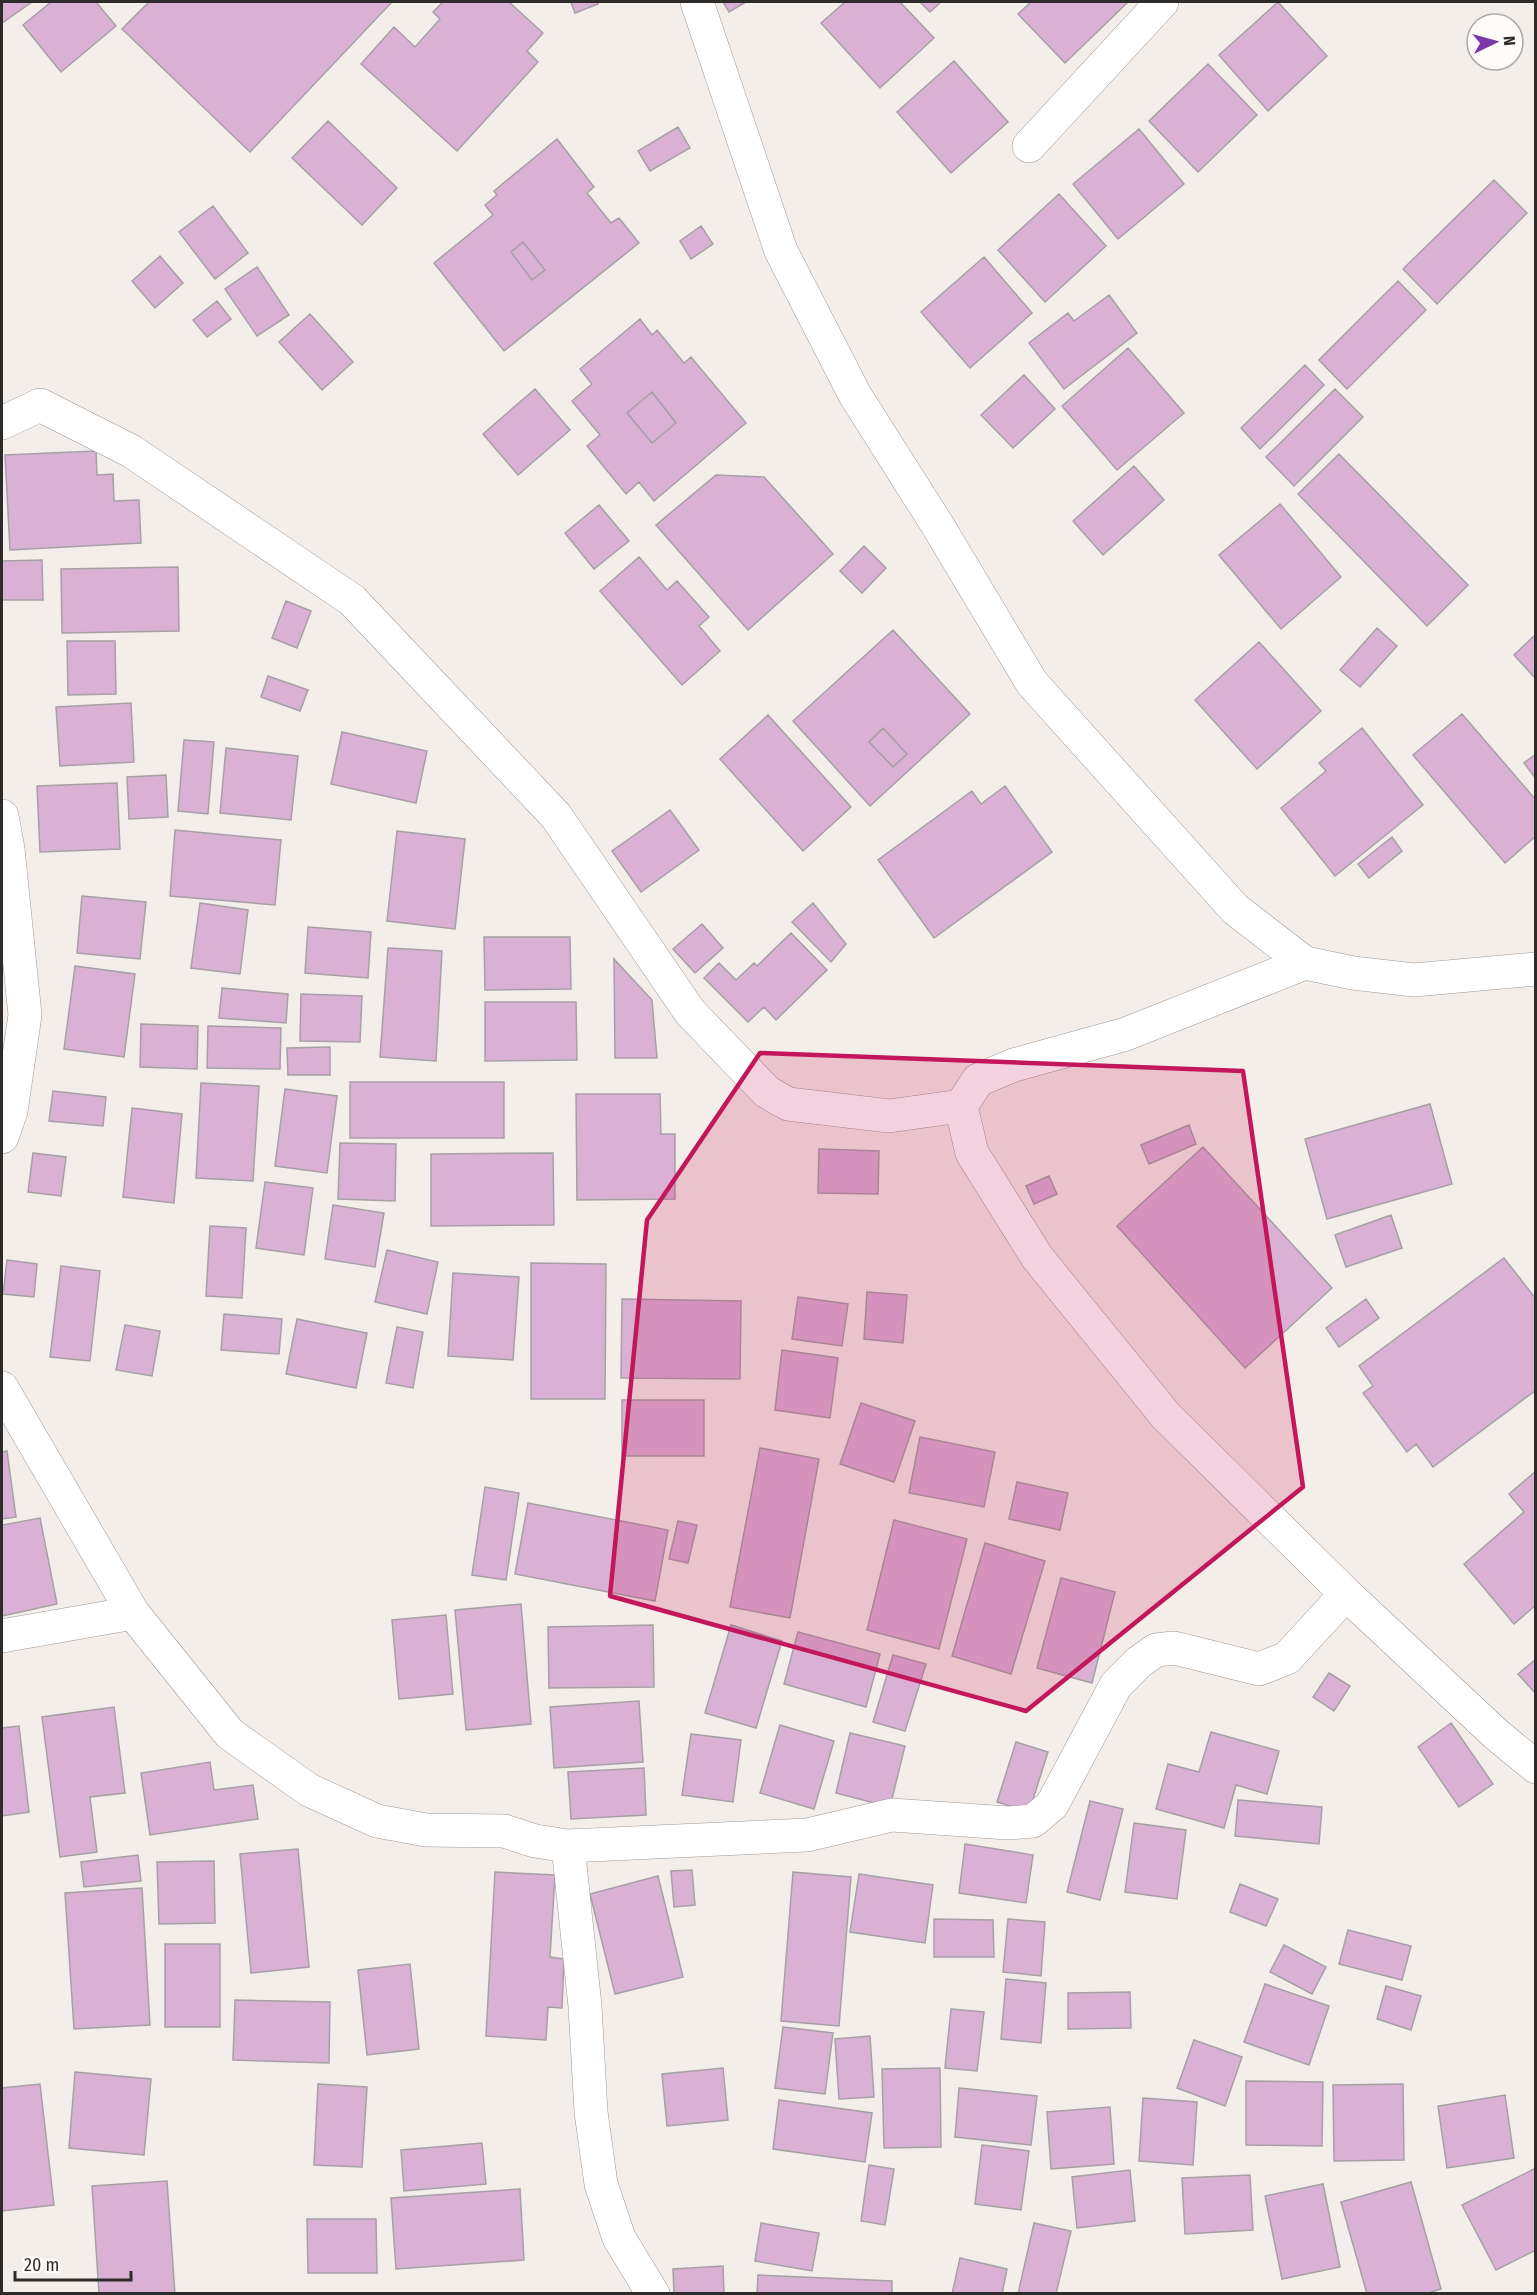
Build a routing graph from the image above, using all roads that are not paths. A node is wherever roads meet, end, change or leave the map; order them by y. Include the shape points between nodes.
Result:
1 (697, 2) edge
2 (1162, 2) edge
3 (1029, 146) dead end
4 (2, 423) edge
5 (2, 816) edge
6 (5, 849) edge
7 (1305, 963) junction
8 (1536, 969) edge
9 (961, 1106) junction
10 (2, 1137) edge
11 (2, 1388) edge
12 (1346, 1594) junction
13 (133, 1613) junction
14 (2, 1636) edge
15 (1536, 1767) edge
16 (567, 1846) junction
17 (653, 2294) edge

1 - 7 street via 781,251 855,395 1032,682 1235,909
2 - 3 street
4 - 9 street via 40,405 131,451 352,600 556,816 690,1012 767,1092 788,1104 889,1116
5 - 6 street
6 - 10 street via 25,1015 11,1111
7 - 8 street via 1414,980
7 - 9 street via 1126,1034 1014,1065 978,1080
9 - 12 street via 972,1153 1037,1257 1166,1416
11 - 13 street
12 - 15 street via 1497,1736
12 - 16 street via 1287,1658 1259,1669 1174,1648 1156,1650 1139,1662 1116,1685 1052,1805 1033,1821 1008,1823 892,1815 807,1835
13 - 14 street
13 - 16 street via 230,1734 309,1790 377,1821 426,1830 504,1831
16 - 17 street via 601,2184 619,2238

